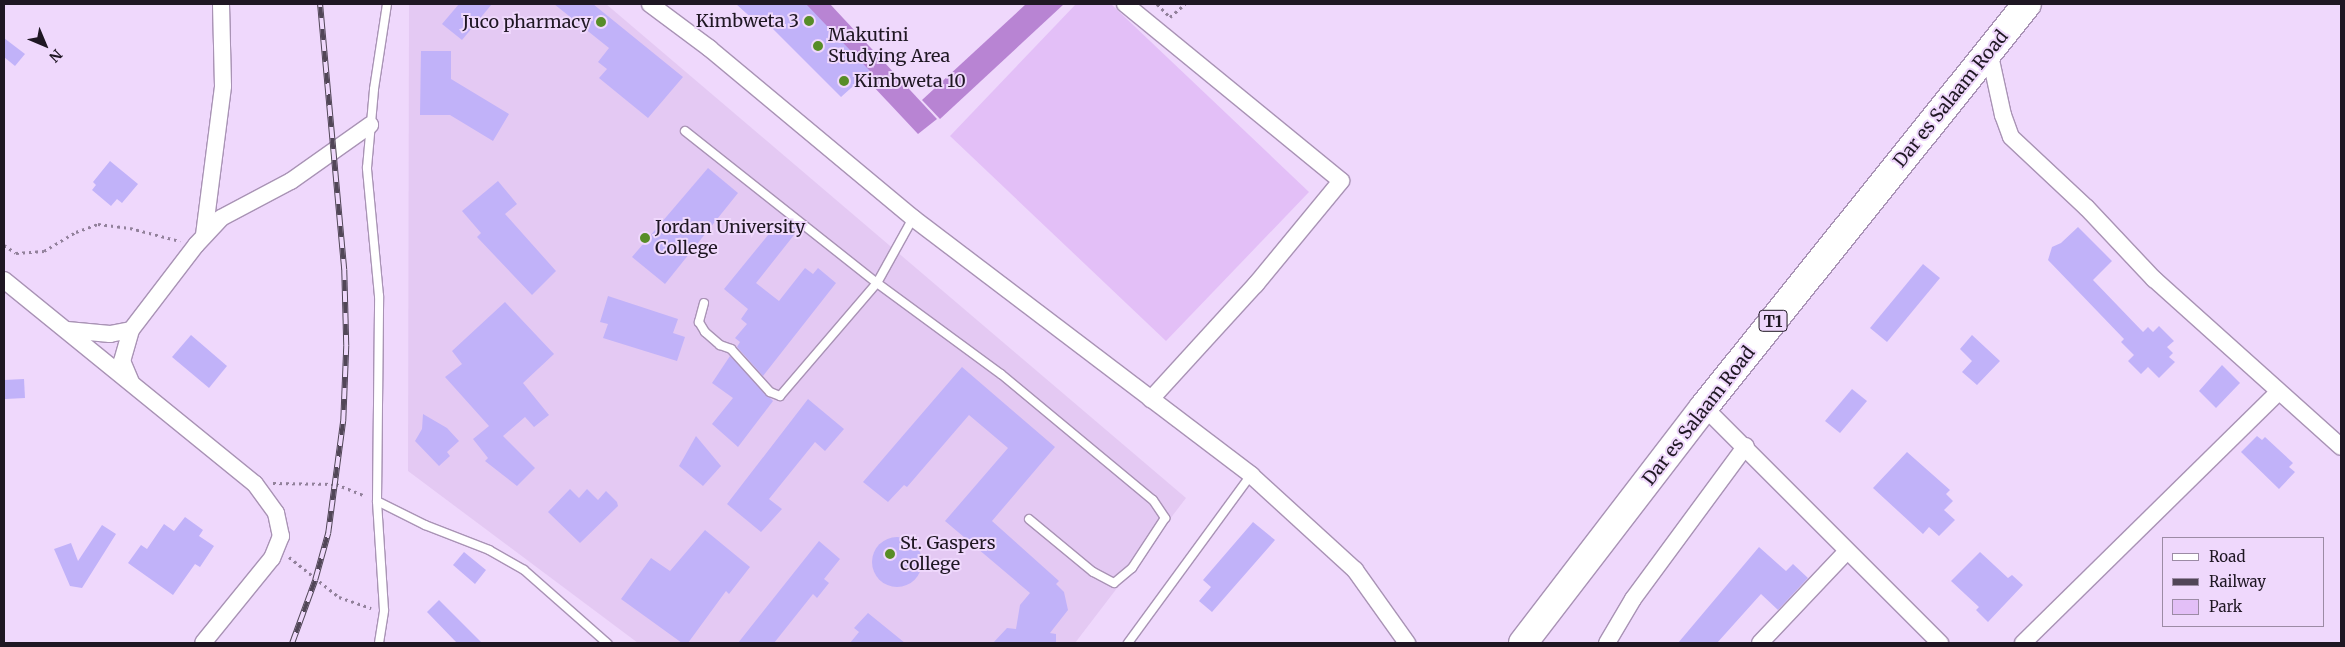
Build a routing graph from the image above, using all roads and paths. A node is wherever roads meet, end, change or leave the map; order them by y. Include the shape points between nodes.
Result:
1 (221, 4) edge
2 (387, 4) edge
3 (650, 4) edge
4 (1125, 4) edge
5 (1157, 4) edge
6 (1185, 4) edge
7 (2028, 4) edge
8 (1989, 51) junction
9 (370, 125) junction
10 (685, 132) dead end
11 (913, 218) junction
12 (200, 240) junction
13 (4, 245) edge
14 (4, 280) edge
15 (876, 283) junction
16 (704, 303) dead end
17 (67, 330) junction
18 (131, 330) junction
19 (133, 386) junction
20 (2278, 392) junction
21 (1151, 399) junction
22 (1704, 407) junction
23 (1746, 446) junction
24 (2341, 447) edge
25 (1251, 476) junction
26 (255, 484) junction
27 (377, 502) junction
28 (1028, 519) dead end
29 (278, 546) junction
30 (1846, 552) junction
31 (384, 610) junction
32 (203, 643) edge
33 (379, 643) edge
34 (607, 643) edge
35 (1128, 643) edge
36 (1407, 643) edge
37 (1523, 643) edge
38 (1607, 643) edge
39 (1760, 643) edge
40 (1940, 643) edge
41 (2023, 643) edge

1 - 12 street via 223,86
2 - 9 lane
3 - 11 street via 709,48
4 - 21 street via 1341,181 1256,284
5 - 6 path via 1170,17
7 - 8 highway, Dar es Salaam Road / T1
8 - 20 street via 2011,137 2087,208 2154,279
8 - 22 highway, Dar es Salaam Road / T1
9 - 12 street via 291,181 221,218
9 - 27 lane via 368,168 379,296
10 - 15 lane
11 - 15 lane
11 - 21 street
12 - 13 path via 98,224 76,232 44,251 16,254
12 - 18 street
14 - 17 street
15 - 16 lane via 790,389 780,396 770,392 731,349 720,345 706,332 699,322
15 - 28 lane via 1001,374 1154,500 1165,518 1132,568 1114,583 1093,572
17 - 18 street via 110,334
17 - 19 street
18 - 19 street via 122,361
19 - 26 street
20 - 24 street
20 - 41 street
21 - 25 street
22 - 23 street
22 - 37 highway, Dar es Salaam Road / T1
23 - 30 street
23 - 38 street via 1633,599
25 - 35 lane
25 - 36 street via 1355,570
26 - 27 path via 336,484
26 - 29 street via 280,521
27 - 31 lane
27 - 34 lane via 489,550 524,570
29 - 31 path via 339,598
29 - 32 street via 263,570
30 - 39 street
30 - 40 street
31 - 33 lane

